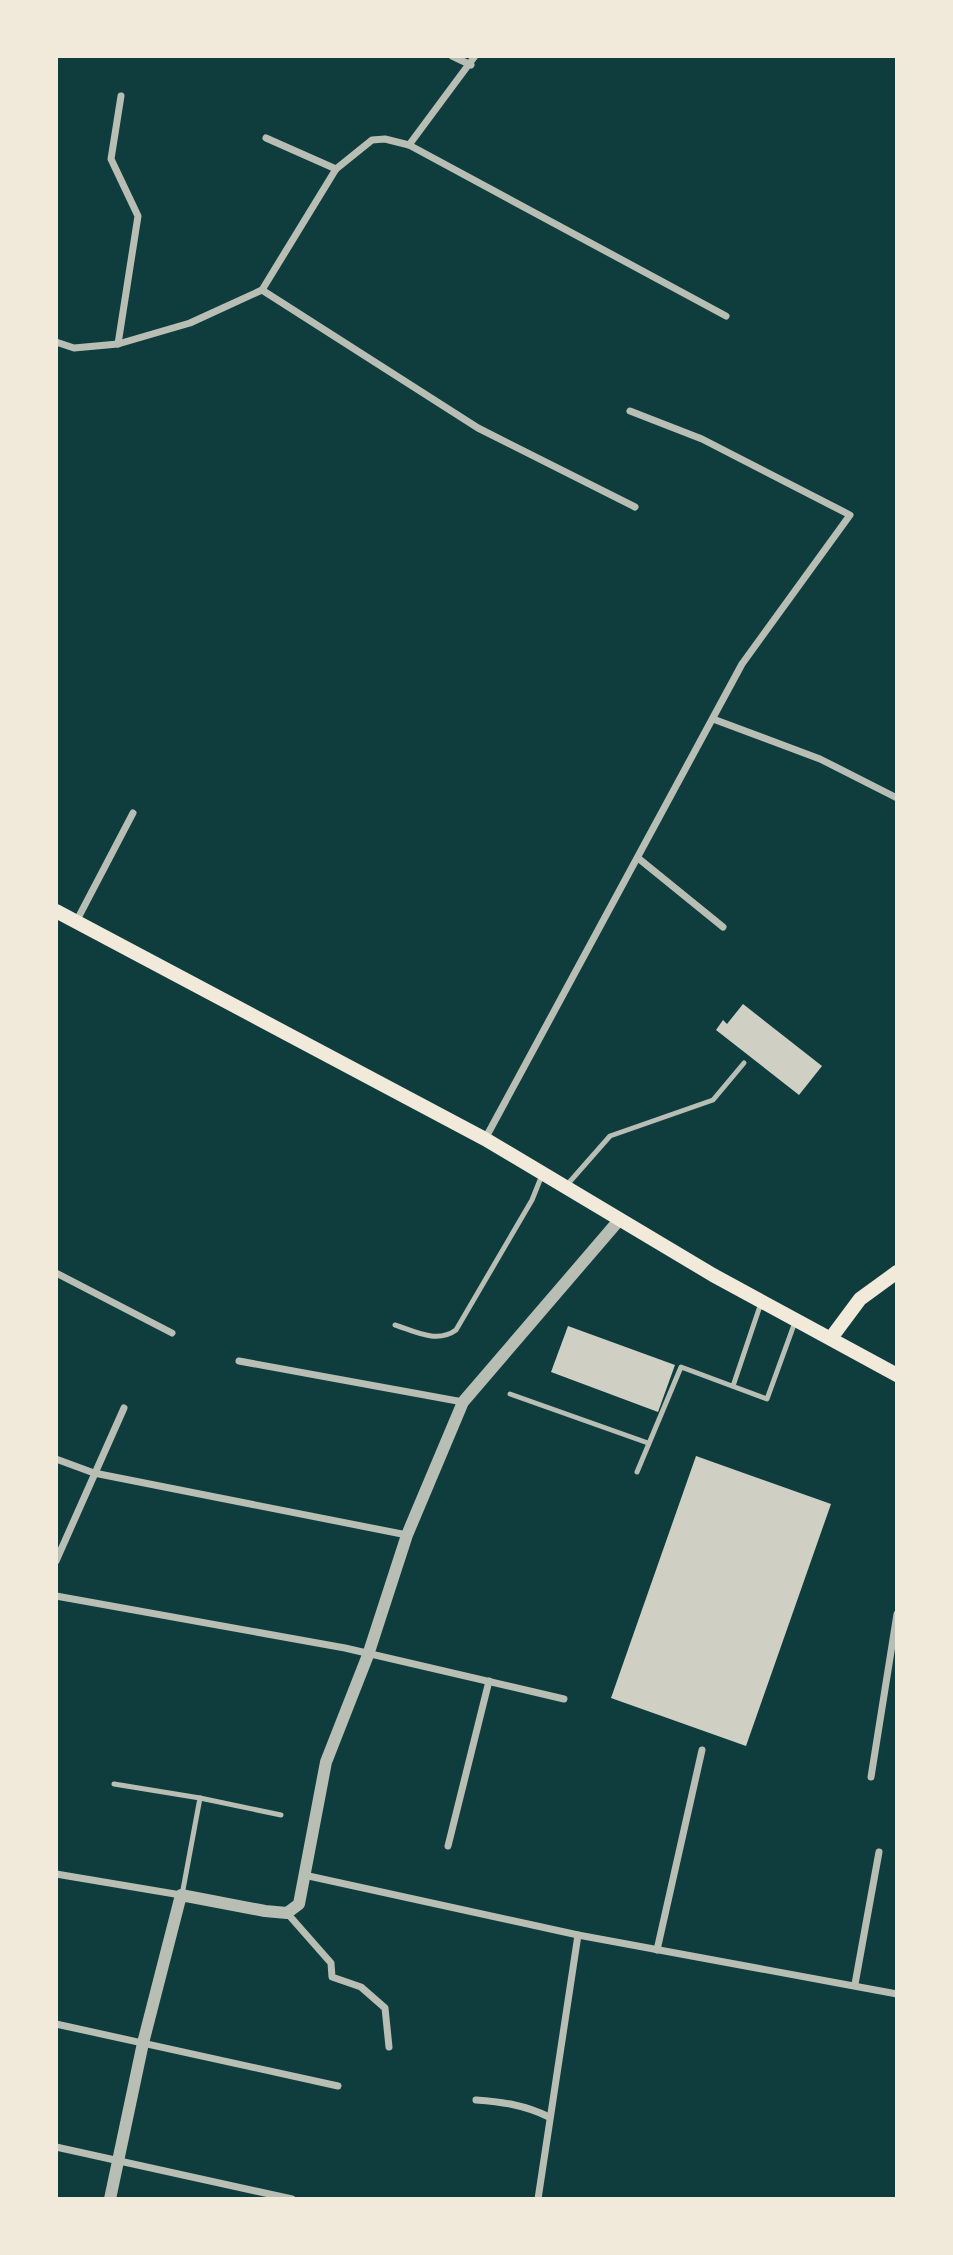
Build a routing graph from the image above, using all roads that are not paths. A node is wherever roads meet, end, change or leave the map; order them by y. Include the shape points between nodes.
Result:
1 (452, 56) edge
2 (475, 56) edge
3 (471, 65) junction
4 (121, 96) dead end
5 (266, 138) dead end
6 (409, 145) junction
7 (336, 169) junction
8 (262, 290) junction
9 (726, 316) dead end
10 (56, 342) edge
11 (118, 344) junction
12 (630, 411) dead end
13 (635, 507) dead end
14 (713, 719) junction
15 (897, 798) edge
16 (133, 813) dead end
17 (638, 858) junction
18 (56, 911) edge
19 (77, 920) junction
20 (723, 927) dead end
21 (744, 1063) dead end
22 (485, 1139) junction
23 (542, 1174) junction
24 (566, 1186) junction
25 (620, 1219) junction
26 (897, 1272) edge
27 (56, 1273) edge
28 (762, 1301) junction
29 (796, 1319) junction
30 (395, 1325) dead end
31 (172, 1333) dead end
32 (831, 1338) junction
33 (239, 1361) dead end
34 (897, 1375) edge
35 (733, 1387) junction
36 (510, 1394) dead end
37 (463, 1402) junction
38 (124, 1408) dead end
39 (648, 1443) junction
40 (56, 1459) edge
41 (637, 1472) dead end
42 (94, 1473) junction
43 (407, 1535) junction
44 (56, 1561) edge
45 (56, 1596) edge
46 (897, 1614) edge
47 (368, 1655) junction
48 (489, 1681) junction
49 (564, 1699) dead end
50 (702, 1750) dead end
51 (871, 1777) dead end
52 (114, 1784) dead end
53 (200, 1798) junction
54 (281, 1815) dead end
55 (447, 1846) dead end
56 (879, 1852) dead end
57 (56, 1874) edge
58 (304, 1875) junction
59 (181, 1895) junction
60 (287, 1913) junction
61 (578, 1935) junction
62 (657, 1951) junction
63 (855, 1984) junction
64 (897, 1994) edge
65 (56, 2024) edge
66 (143, 2043) junction
67 (388, 2047) dead end
68 (338, 2086) dead end
69 (476, 2100) dead end
70 (549, 2117) junction
71 (56, 2147) edge
72 (118, 2162) junction
73 (110, 2199) edge
74 (292, 2199) edge
75 (538, 2199) edge

1 - 3 street
2 - 3 street
3 - 6 street
4 - 11 street via 111,159 138,216
5 - 7 street
6 - 7 street via 372,140
6 - 9 street
7 - 8 street
8 - 11 street via 190,323
8 - 13 street via 478,428
10 - 11 street via 74,348
12 - 14 street via 702,439 850,515 760,637
14 - 15 street via 820,759
14 - 17 street
16 - 19 street
17 - 20 street
17 - 22 street
18 - 19 main road
19 - 22 main road
21 - 24 lane via 713,1100 610,1136
22 - 23 main road
23 - 24 main road
23 - 30 lane via 532,1200 456,1330 441,1337
24 - 25 main road
25 - 28 main road
25 - 37 street
26 - 32 main road via 860,1298
27 - 31 street
28 - 29 main road
28 - 35 lane
29 - 32 main road
29 - 35 lane via 767,1399
32 - 34 main road
33 - 37 street
35 - 39 lane via 681,1367
36 - 39 lane
37 - 43 street
38 - 42 street
39 - 41 lane
40 - 42 street
42 - 43 street
42 - 44 street
43 - 47 street
45 - 47 street
46 - 51 street
47 - 48 street
47 - 58 street via 326,1762
48 - 49 street
48 - 55 street
50 - 62 street
52 - 53 lane
53 - 54 lane
53 - 59 lane
56 - 63 street
57 - 59 street
58 - 60 street via 299,1904
58 - 61 street
59 - 60 street
59 - 66 street
60 - 67 street via 331,1963 332,1977 361,1987 385,2008
61 - 62 street
61 - 70 street
62 - 63 street
63 - 64 street
65 - 66 street
66 - 68 street
66 - 72 street
69 - 70 street via 520,2105
70 - 75 street
71 - 72 street
72 - 73 street
72 - 74 street

